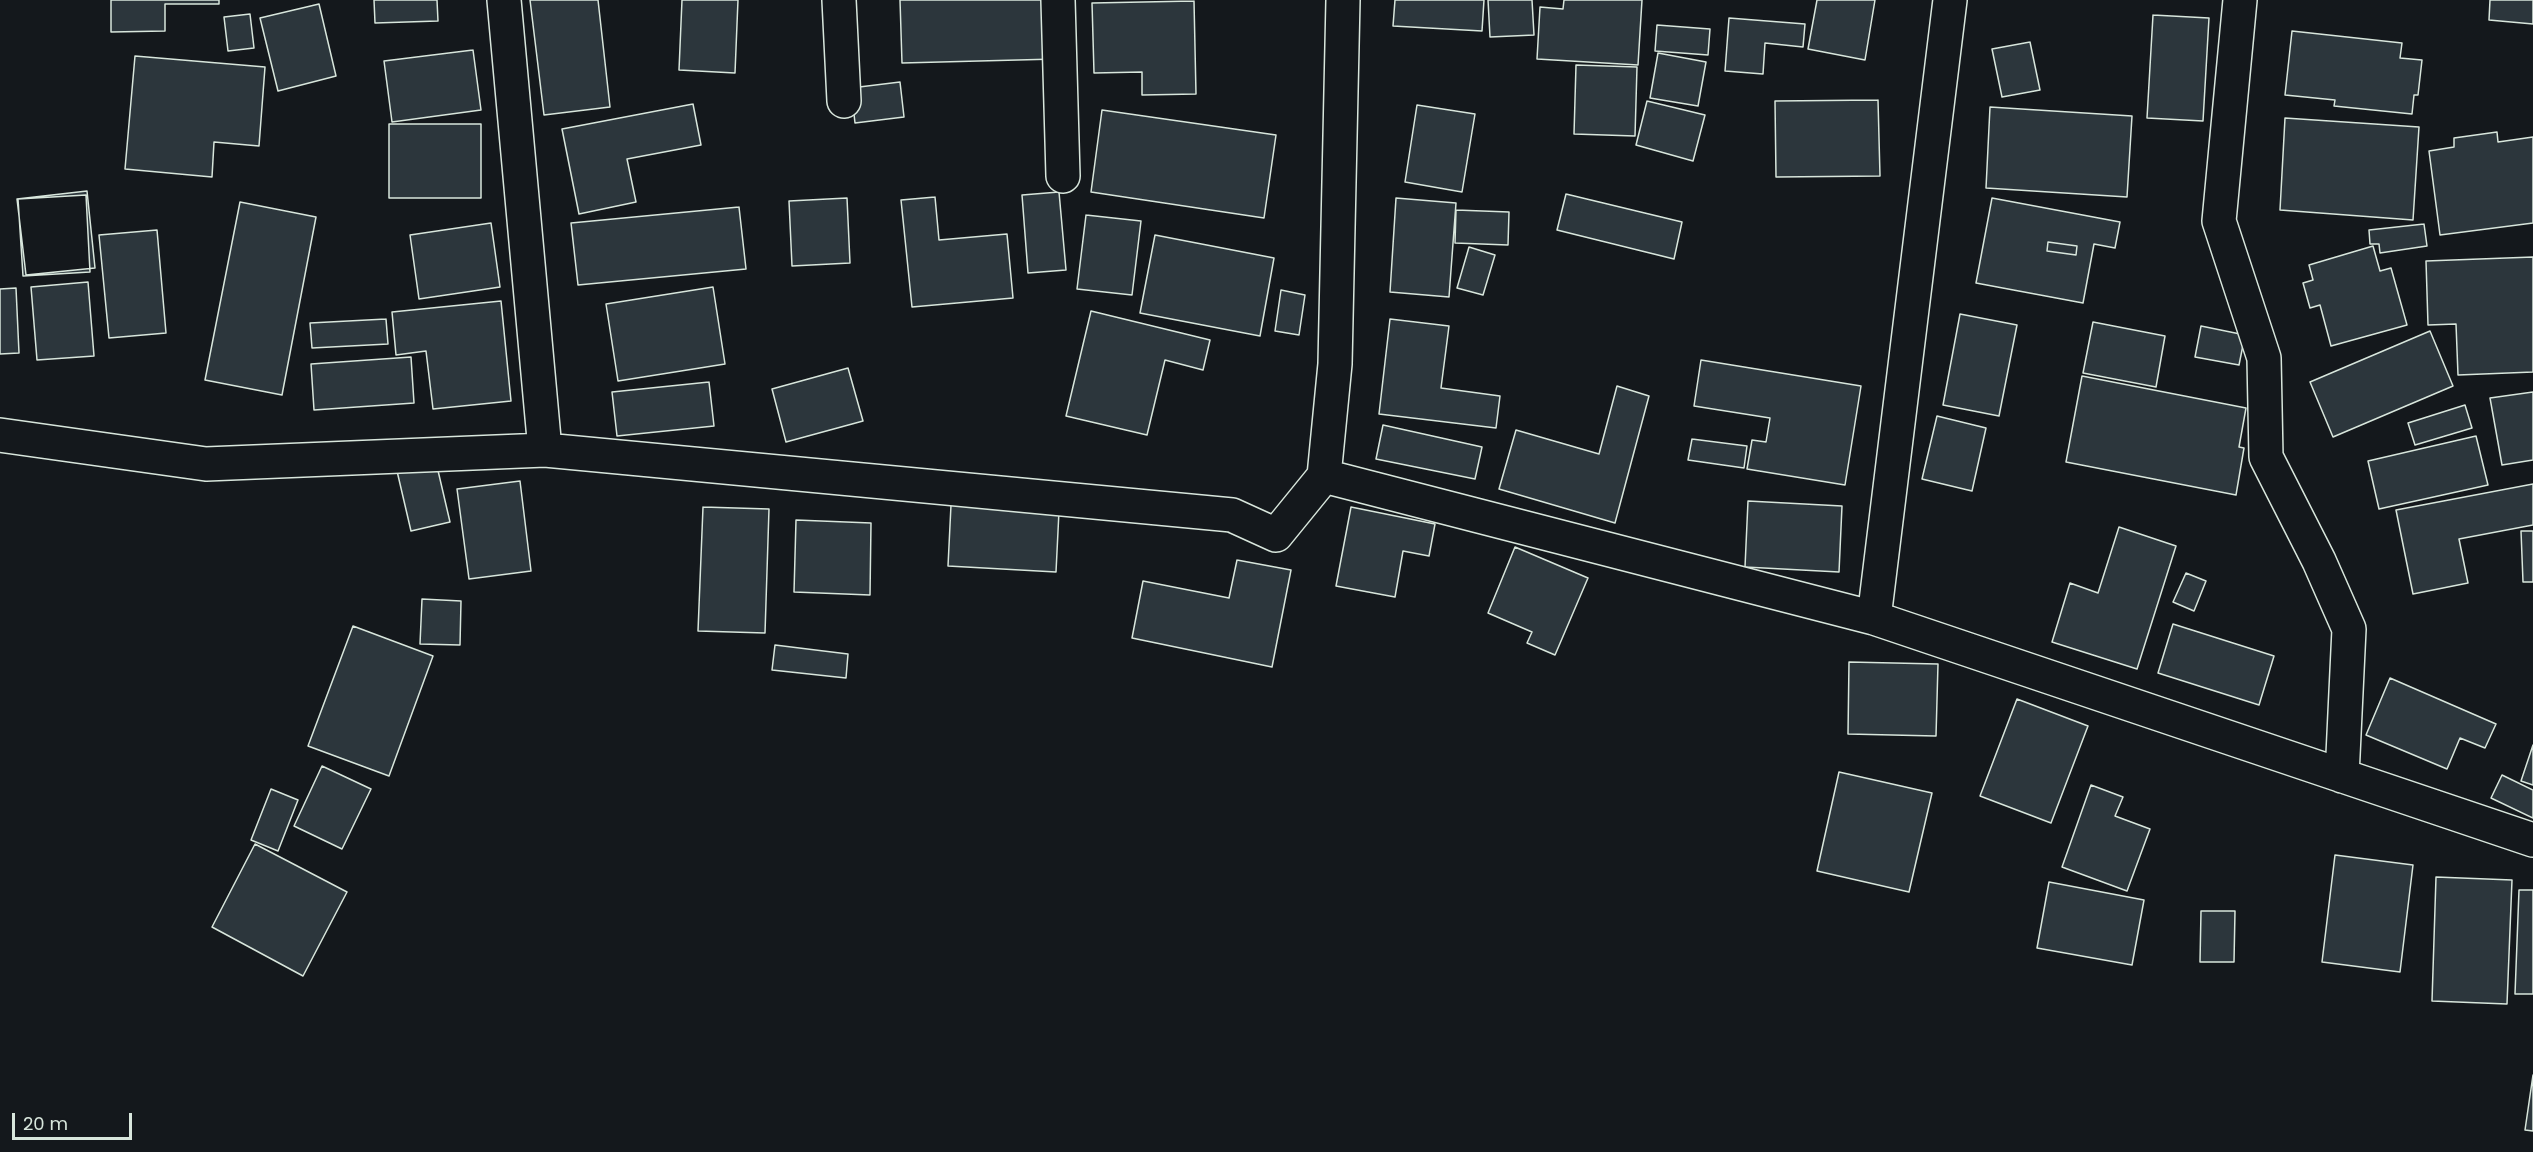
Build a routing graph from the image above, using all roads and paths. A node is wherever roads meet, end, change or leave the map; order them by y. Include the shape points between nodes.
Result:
1 (504, 0) edge
2 (839, 0) edge
3 (1058, 0) edge
4 (1343, 0) edge
5 (1950, 0) edge
6 (2240, 0) edge
7 (844, 101) dead end
8 (1063, 176) dead end
9 (0, 435) edge
10 (546, 450) junction
11 (1324, 476) junction
12 (1874, 618) junction
13 (2342, 776) junction
14 (2533, 840) edge

1 - 10 street
2 - 7 street
3 - 8 street
4 - 11 street via 1335,364
5 - 12 street
6 - 13 street via 2219,221 2264,358 2266,457 2349,629
9 - 10 street via 206,464
10 - 11 street via 1232,515 1276,535
11 - 12 street
12 - 13 street
13 - 14 street

